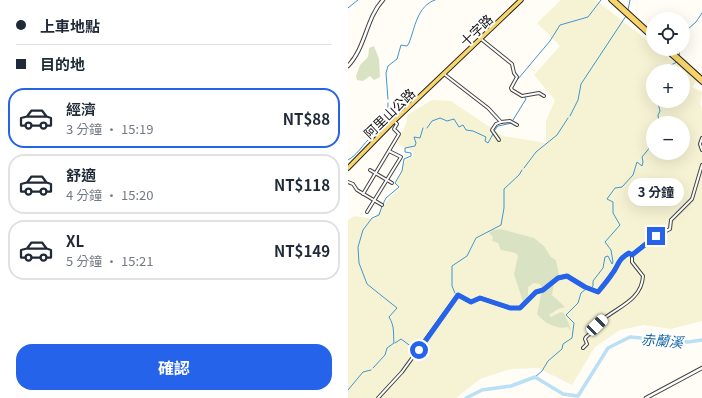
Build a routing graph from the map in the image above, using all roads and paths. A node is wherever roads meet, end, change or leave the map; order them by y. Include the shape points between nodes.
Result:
1 (383, 0) edge
2 (521, 0) edge
3 (611, 0) edge
4 (614, 0) edge
5 (646, 29) edge
6 (646, 32) edge
7 (480, 39) junction
8 (673, 56) edge
9 (677, 56) edge
10 (348, 66) edge
11 (444, 74) junction
12 (702, 79) edge
13 (702, 82) edge
14 (544, 96) dead end
15 (394, 121) junction
16 (501, 122) junction
17 (517, 125) dead end
18 (702, 138) edge
19 (499, 140) dead end
20 (389, 150) junction
21 (702, 150) edge
22 (702, 165) edge
23 (348, 168) edge
24 (370, 170) dead end
25 (376, 173) junction
26 (387, 180) junction
27 (348, 182) edge
28 (392, 183) dead end
29 (363, 194) junction
30 (375, 200) junction
31 (382, 205) dead end
32 (367, 212) dead end
33 (632, 255) junction
34 (583, 348) dead end
35 (702, 368) edge
36 (378, 398) edge
37 (646, 398) edge

1 - 10 street via 360,50
2 - 7 main road, 十字路
3 - 6 main road
4 - 5 main road
7 - 11 main road, 十字路
7 - 14 street via 512,64 517,77 512,90 522,96 539,93
8 - 13 main road
9 - 12 main road
11 - 15 main road, 阿里山公路
11 - 16 street via 488,108
15 - 20 street via 397,124 394,129 399,134
15 - 23 main road, 阿里山公路
16 - 17 street via 510,121
16 - 19 street via 492,130
18 - 21 street
20 - 25 street
20 - 26 street via 401,158
22 - 33 street via 692,199 672,220 670,229 654,237
24 - 25 street
25 - 26 street
25 - 29 street
26 - 28 street
26 - 30 street
27 - 29 street
29 - 30 street
30 - 31 street
30 - 32 street
33 - 34 street via 632,262 643,276 635,295 630,302 597,325 586,337 587,344
33 - 36 street via 629,253 616,264 614,271 596,293 567,276 558,278 543,290 536,292 520,308 510,308 480,298 471,302 458,295 406,366
35 - 37 street

